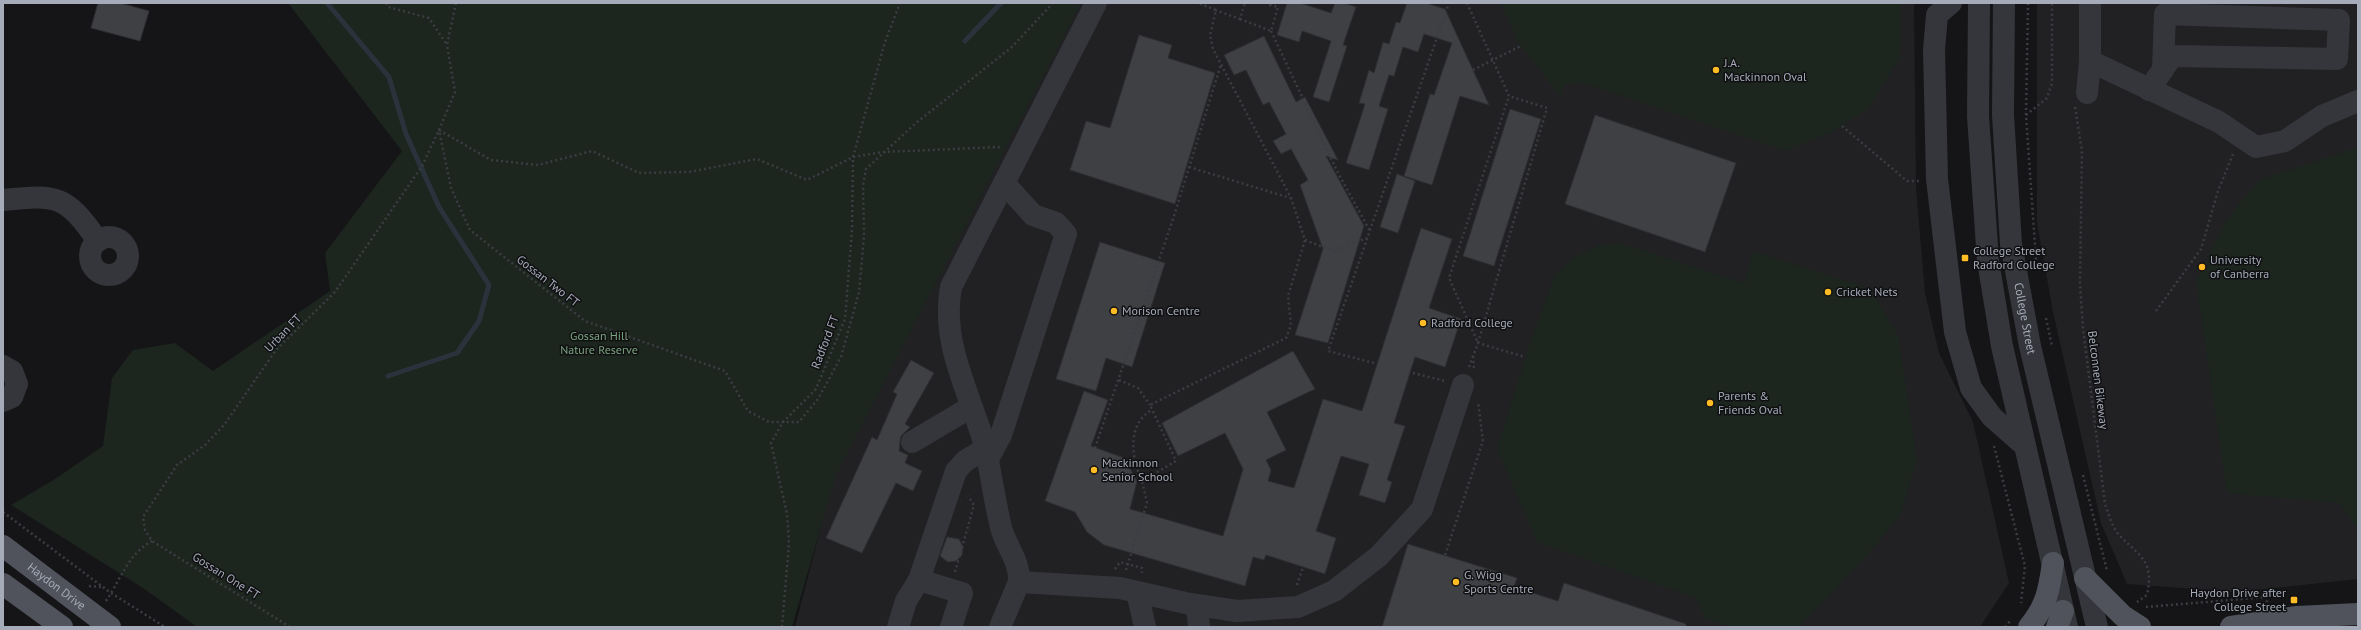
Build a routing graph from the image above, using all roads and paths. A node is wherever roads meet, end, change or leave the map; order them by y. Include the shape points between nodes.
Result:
1 (386, 3) edge
2 (456, 3) edge
3 (900, 3) edge
4 (1053, 3) edge
5 (1096, 3) edge
6 (1198, 3) edge
7 (1245, 3) edge
8 (1270, 3) edge
9 (1449, 3) edge
10 (1467, 3) edge
11 (1951, 3) edge
12 (1979, 3) edge
13 (2004, 3) edge
14 (2028, 3) edge
15 (2052, 3) edge
16 (2090, 3) edge
17 (1216, 10) junction
18 (1240, 19) junction
19 (1271, 31) junction
20 (447, 45) junction
21 (1521, 46) dead end
22 (1493, 60) junction
23 (2090, 61) junction
24 (1221, 64) junction
25 (1473, 70) dead end
26 (2163, 70) junction
27 (2149, 90) junction
28 (1509, 96) junction
29 (2358, 101) edge
30 (2081, 102) joint
31 (2026, 115) junction
32 (1842, 126) dead end
33 (439, 130) junction
34 (2240, 136) junction
35 (1022, 148) junction
36 (883, 152) junction
37 (853, 157) junction
38 (1189, 167) junction
39 (1937, 179) junction
40 (1004, 183) junction
41 (1291, 198) junction
42 (3, 200) edge
43 (1370, 231) junction
44 (1367, 238) junction
45 (1305, 240) junction
46 (98, 241) dead end
47 (2036, 261) dead end
48 (2045, 311) dead end
49 (2156, 311) dead end
50 (1478, 343) junction
51 (2052, 353) dead end
52 (1473, 356) junction
53 (1525, 357) dead end
54 (1374, 363) dead end
55 (3, 366) edge
56 (1412, 373) dead end
57 (1119, 380) junction
58 (1472, 384) junction
59 (3, 401) edge
60 (1150, 405) junction
61 (971, 407) junction
62 (1152, 410) junction
63 (783, 422) junction
64 (912, 442) dead end
65 (2025, 446) junction
66 (1095, 448) dead end
67 (986, 454) junction
68 (2081, 467) dead end
69 (1142, 481) junction
70 (3, 512) edge
71 (152, 541) junction
72 (3, 546) edge
73 (1445, 555) dead end
74 (2053, 563) junction
75 (1127, 564) junction
76 (1304, 567) dead end
77 (2108, 574) dead end
78 (2085, 578) junction
79 (919, 580) junction
80 (1018, 582) junction
81 (1129, 583) junction
82 (3, 584) edge
83 (1297, 587) dead end
84 (111, 593) junction
85 (2275, 602) dead end
86 (1197, 605) junction
87 (2358, 614) edge
88 (2131, 617) edge
89 (1259, 618) edge
90 (2062, 622) edge
91 (62, 627) edge
92 (110, 627) edge
93 (165, 627) edge
94 (290, 627) edge
95 (782, 627) edge
96 (898, 627) edge
97 (951, 627) edge
98 (1000, 627) edge
99 (1145, 627) edge
100 (1199, 627) edge
101 (2029, 627) edge
102 (2096, 627) edge
103 (2231, 627) edge

1 - 20 path via 388,7 429,18
2 - 20 path
3 - 37 path, Radford FT via 885,42
4 - 36 path via 1012,47
5 - 35 street
6 - 17 path
7 - 18 path
8 - 19 path via 1278,8
9 - 43 path
10 - 22 path
11 - 39 street via 1938,15 1934,50
12 - 65 street via 1978,116 1988,261 2002,346
13 - 78 street, College Street via 2003,115 2011,244 2030,346
14 - 31 path
15 - 31 path via 2052,83 2047,98
16 - 23 street
17 - 18 path
17 - 24 path via 1210,35 1213,49
18 - 19 path
19 - 43 path via 1338,173
20 - 33 path via 455,92
21 - 22 path
22 - 25 path
22 - 28 path
23 - 27 street
23 - 30 street
24 - 38 path
24 - 41 path
26 - 26 street via 2165,14 2339,20 2337,59 2172,56
26 - 27 street
27 - 34 street via 2219,122
28 - 50 path via 1449,278
28 - 50 path via 1547,108
29 - 34 street via 2322,116 2285,141 2256,147
30 - 88 path, Belconnen Bikeway via 2082,321 2105,504 2111,524 2120,537 2143,557 2149,574 2147,595
31 - 47 path
32 - 39 path via 1907,181
33 - 37 path via 491,160 538,165 592,151 639,173 689,172 757,159 807,180
33 - 63 path, Gossan Two FT via 451,188 470,230 585,321 725,371 748,412 769,422
33 - 71 path, Urban FT via 422,166 335,292 276,350 224,425 204,445 177,465 143,517
34 - 49 path via 2218,191 2201,249
35 - 36 path
35 - 40 street
36 - 37 path
36 - 63 path, Gossan Two FT via 866,169 862,186 864,236 859,292 841,357 818,399 799,422
37 - 63 path, Radford FT via 852,229 845,319 816,389
38 - 41 path
38 - 57 path
39 - 65 street via 1955,332 1971,388 1992,417
40 - 61 street via 951,287 947,307 950,338
40 - 67 street via 1033,215 1056,223 1066,234 1001,435
41 - 45 path
42 - 46 street via 39,196 58,200 81,217
43 - 44 path
44 - 45 path via 1334,252
44 - 54 path via 1328,351
45 - 60 path via 1288,296 1291,325 1286,338
48 - 51 path
50 - 52 path
50 - 53 path
52 - 58 path
52 - 58 path
55 - 59 street via 12,371 17,384 12,396
56 - 58 path
57 - 60 path via 1138,388
57 - 66 path
58 - 73 path via 1483,441
58 - 89 street via 1422,509 1378,556 1334,591 1298,607
60 - 62 path
61 - 64 street
61 - 67 street
62 - 69 path via 1142,415 1136,428 1133,456
62 - 69 path via 1176,461
63 - 95 path, Radford FT via 771,443 787,514 790,543
65 - 74 street
67 - 79 street via 965,461 956,471
67 - 80 street via 1002,531 1018,566
68 - 77 path
69 - 75 path via 1147,502
70 - 84 path
71 - 84 path via 140,548 121,572
71 - 94 path, Gossan One FT
72 - 92 main road, Haydon Drive
74 - 90 street
74 - 101 main road via 2048,596
75 - 81 path
75 - 81 path via 1120,562
75 - 81 path via 1142,568
76 - 83 path
78 - 88 main road
78 - 102 street, College Street
79 - 96 street via 906,601
79 - 97 street via 962,593
80 - 81 street
80 - 98 street
81 - 86 street
81 - 99 street
82 - 91 main road
84 - 93 path
85 - 88 path via 2268,602 2267,597
86 - 89 street via 1236,611
86 - 100 street
87 - 103 main road via 2297,617

